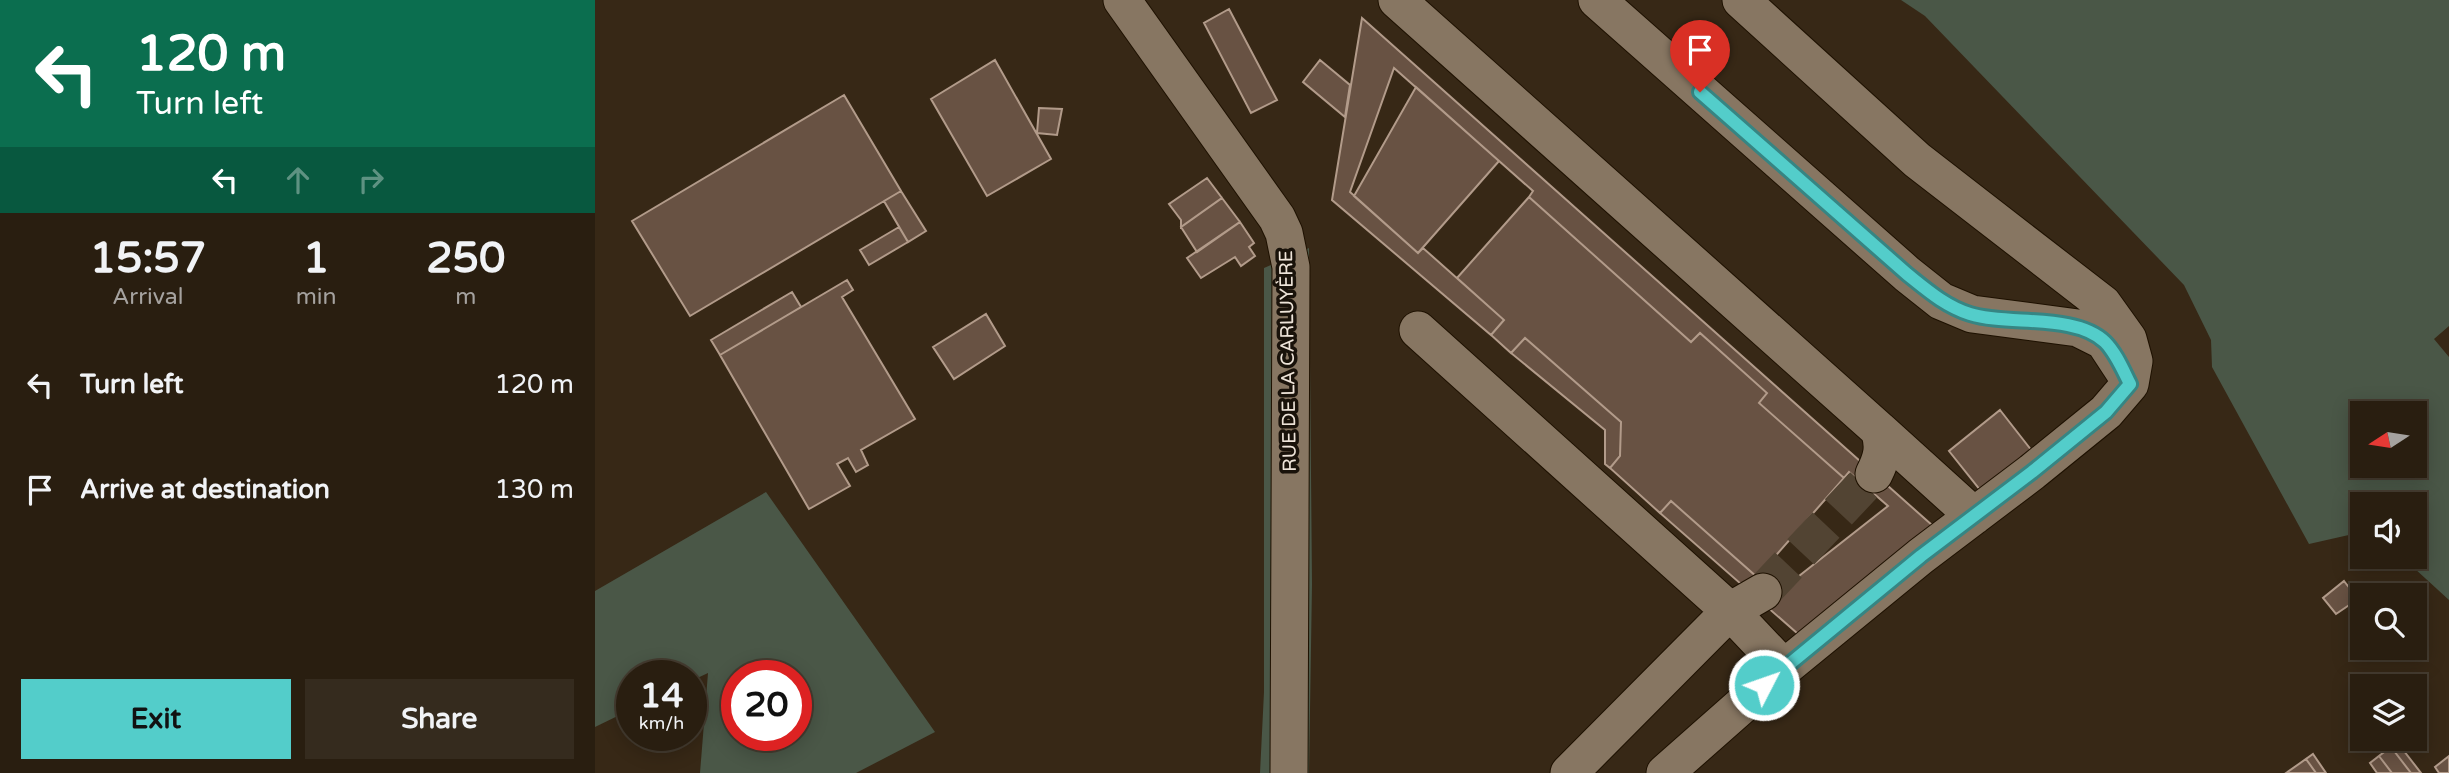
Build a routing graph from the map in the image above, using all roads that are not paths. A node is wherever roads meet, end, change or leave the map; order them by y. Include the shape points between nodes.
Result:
1 (1122, 0) edge
2 (1397, 0) edge
3 (1597, 0) edge
4 (1741, 0) edge
5 (1418, 330) dead end
6 (2130, 384) junction
7 (1879, 430) junction
8 (1874, 474) tunnel mouth
9 (1974, 516) junction
10 (1763, 592) tunnel mouth
11 (1730, 611) junction
12 (1784, 668) junction
13 (1289, 773) edge
14 (1569, 773) edge
15 (1665, 773) edge

1 - 13 street, RUE DE LA CARLUYÈRE via 1277,218 1289,248
2 - 7 street
3 - 6 street via 1941,301 1972,314 2078,328 2104,341
4 - 6 street via 1917,160 2103,304 2128,339 2134,361
5 - 11 street
6 - 9 street via 2106,412
7 - 8 street via 1882,457
7 - 9 street
9 - 12 street
10 - 11 street
11 - 12 street
11 - 14 street
12 - 15 street

